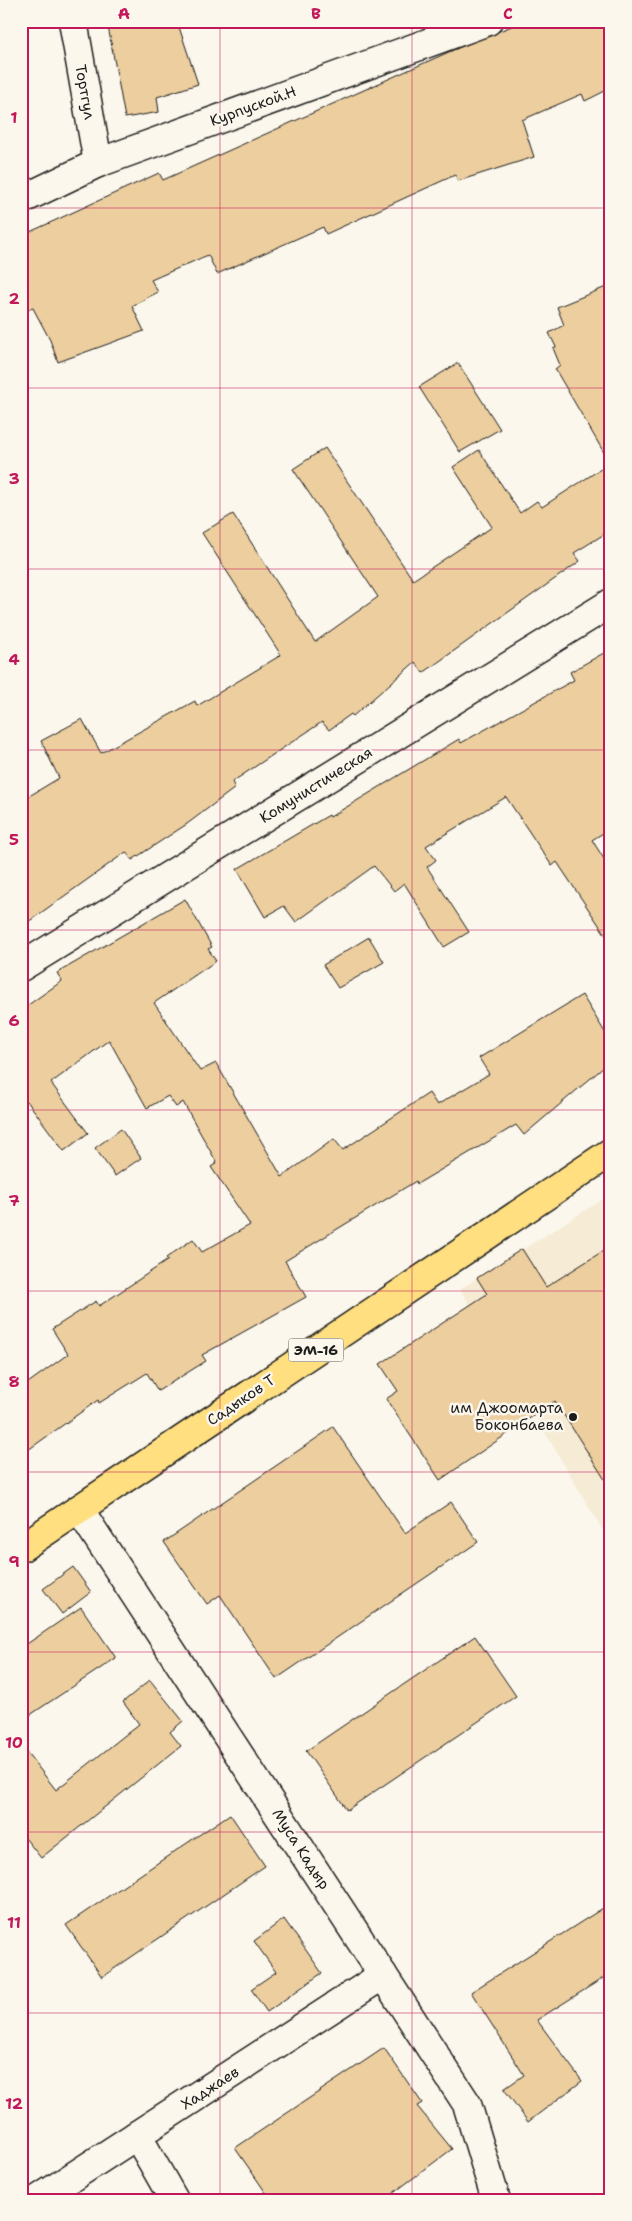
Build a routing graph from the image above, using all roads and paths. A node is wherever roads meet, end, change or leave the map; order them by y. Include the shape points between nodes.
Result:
1 (73, 21) edge
2 (488, 21) edge
3 (98, 163) junction
4 (21, 200) edge
5 (611, 603) edge
6 (21, 966) edge
7 (611, 1152) edge
8 (79, 1510) junction
9 (21, 1548) edge
10 (383, 1975) junction
11 (136, 2135) junction
12 (37, 2200) edge
13 (174, 2200) edge
14 (496, 2200) edge

1 - 3 street, Тортгул
2 - 3 street, Курпуской.Н
3 - 4 street, Курпуской.Н
5 - 6 street, Комунистическая
7 - 8 highway, Садыков Т / ЭМ-16
8 - 9 highway, Садыков Т / ЭМ-16
8 - 10 street, Муса Кадыр
10 - 11 street, Хаджаев
10 - 14 street, Муса Кадыр via 468,2104
11 - 12 street, Хаджаев
11 - 13 street

